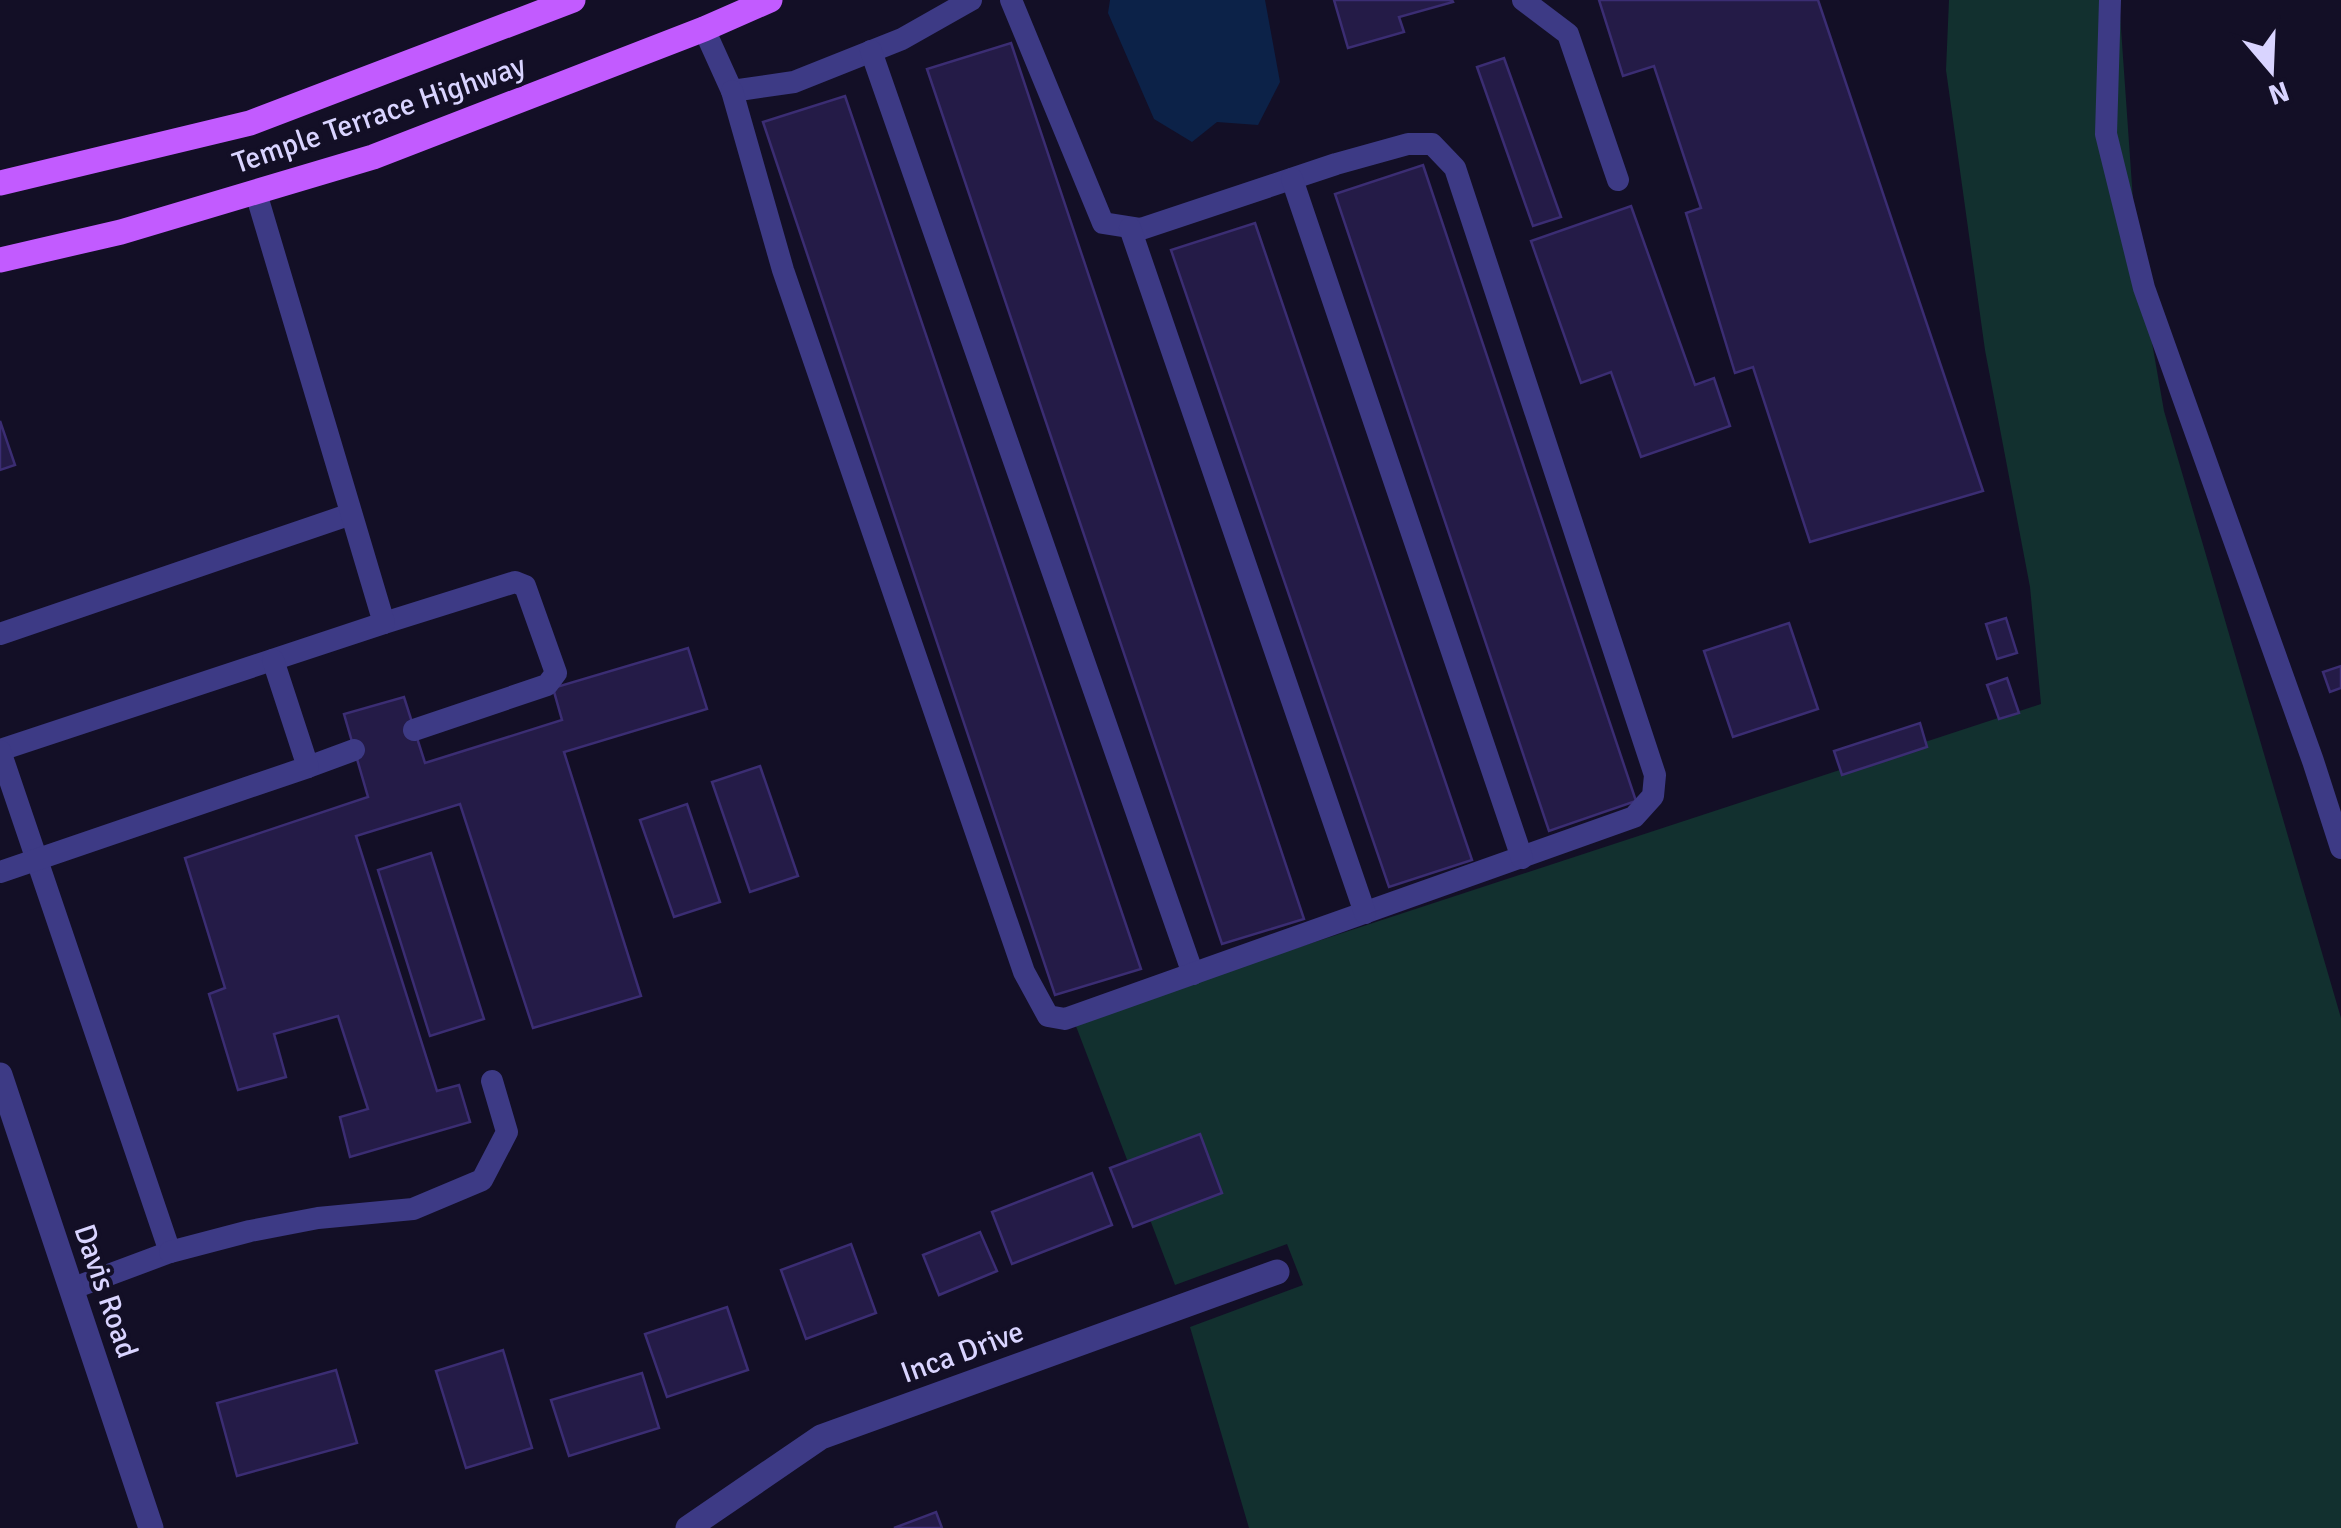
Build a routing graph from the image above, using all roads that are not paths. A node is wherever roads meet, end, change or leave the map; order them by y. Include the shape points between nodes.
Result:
1 (573, 0) edge
2 (770, 0) edge
3 (971, 0) edge
4 (1011, 0) edge
5 (1522, 0) edge
6 (2110, 0) edge
7 (704, 28) junction
8 (871, 52) junction
9 (732, 91) junction
10 (1292, 179) junction
11 (1618, 180) dead end
12 (0, 184) edge
13 (256, 193) junction
14 (1130, 228) junction
15 (0, 260) edge
16 (351, 514) junction
17 (384, 624) junction
18 (0, 634) edge
19 (273, 660) junction
20 (414, 730) dead end
21 (0, 750) edge
22 (354, 750) dead end
23 (308, 766) junction
24 (2341, 848) edge
25 (1522, 858) junction
26 (37, 859) junction
27 (0, 872) edge
28 (1365, 913) junction
29 (1192, 974) junction
30 (0, 1075) edge
31 (492, 1080) dead end
32 (170, 1252) junction
33 (1277, 1272) dead end
34 (71, 1289) junction
35 (151, 1528) edge
36 (688, 1528) edge

1 - 12 main road, Temple Terrace Highway via 250,122
2 - 7 main road, Temple Terrace Highway
3 - 8 lane
4 - 14 lane via 1103,223
5 - 11 lane via 1568,34
6 - 24 lane via 2106,134 2144,288
7 - 9 lane
7 - 13 main road, Temple Terrace Highway via 373,156
8 - 9 lane via 794,82
8 - 29 lane
9 - 29 lane via 783,270 1024,972 1048,1016 1065,1019
10 - 14 lane
10 - 25 lane
10 - 25 lane via 1408,144 1432,144 1455,168 1655,775 1654,796 1634,817
13 - 15 main road, Temple Terrace Highway
13 - 16 lane
14 - 28 lane
16 - 17 lane
16 - 18 lane
17 - 19 lane
17 - 20 lane via 515,582 525,586 556,673 546,684
19 - 21 lane
19 - 23 lane
21 - 26 lane
22 - 23 lane
23 - 26 lane
25 - 28 lane
26 - 27 lane
26 - 32 lane
28 - 29 lane
30 - 34 street, Davis Road
31 - 32 lane via 507,1132 482,1180 413,1210 318,1218
32 - 34 lane
33 - 36 street, Inca Drive via 821,1437
34 - 35 street, Davis Road

